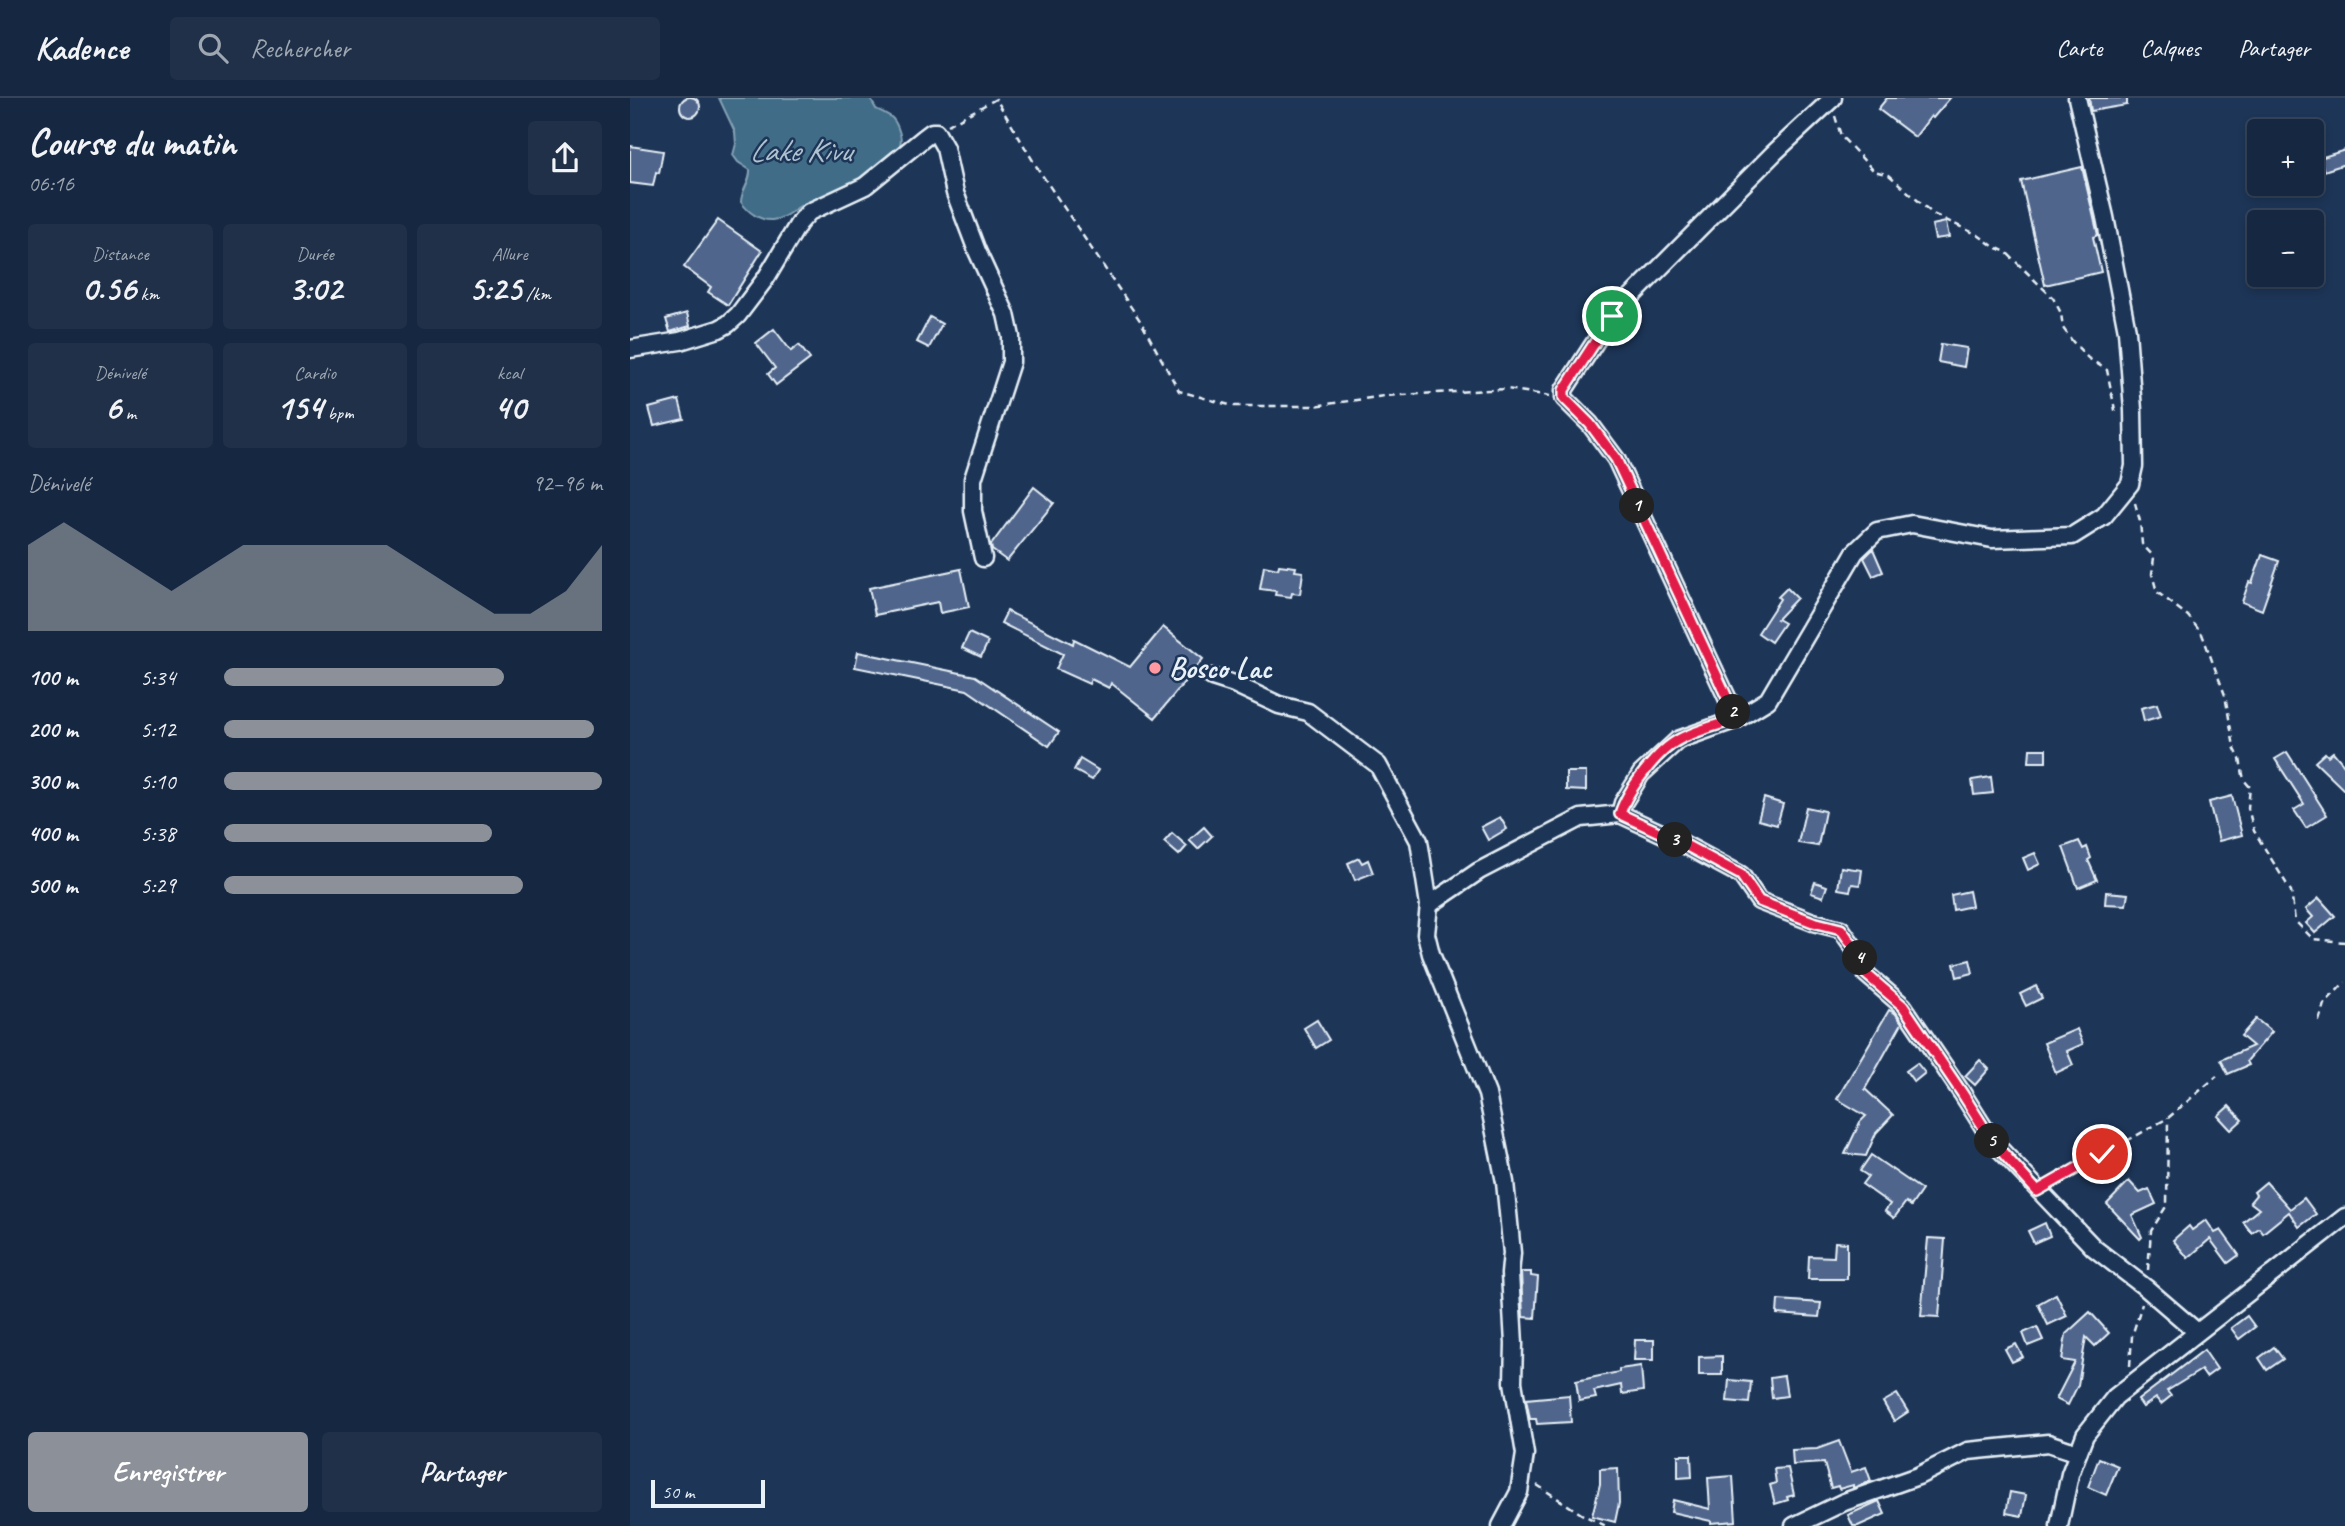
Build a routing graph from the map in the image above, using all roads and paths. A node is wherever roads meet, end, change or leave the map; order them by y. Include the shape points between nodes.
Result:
1 (1833, 98) edge
2 (2077, 98) edge
3 (936, 132) junction
4 (630, 349) edge
5 (1564, 398) junction
6 (983, 558) dead end
7 (1212, 677) dead end
8 (1737, 719) junction
9 (1620, 814) junction
10 (1429, 905) junction
11 (2345, 982) edge
12 (2319, 1021) dead end
13 (2217, 1076) dead end
14 (2168, 1118) junction
15 (2037, 1191) junction
16 (2345, 1217) edge
17 (2147, 1288) junction
18 (2196, 1331) junction
19 (2128, 1385) junction
20 (2078, 1453) junction
21 (1523, 1475) junction
22 (1502, 1526) edge
23 (1606, 1526) edge
24 (1794, 1526) edge
25 (2059, 1526) edge

1 - 5 street via 1612,316 1564,390
2 - 8 street via 2127,331 2133,410 2130,484 2104,516 2072,536 1992,539 1912,524 1877,531 1855,552 1768,700
3 - 4 street via 865,186 809,212 766,278 728,324 680,341
3 - 5 path via 996,99 1141,322 1179,391 1233,406 1314,406 1507,388
3 - 6 street via 1011,337 1008,376 973,479 973,510
5 - 8 street via 1616,459
7 - 10 street via 1308,712 1378,765 1419,841
8 - 9 street via 1678,740 1641,774
9 - 10 street via 1581,818 1479,871
9 - 15 street via 1741,875 1759,901 1841,929 1866,974 1903,1006 1993,1142
10 - 21 street via 1426,934 1431,954 1487,1094 1505,1182 1512,1253 1513,1382 1525,1454
11 - 12 path via 2324,1004
13 - 14 path
14 - 15 path
14 - 17 path via 2167,1205 2151,1231
15 - 17 street via 2094,1248
16 - 18 street
17 - 18 street
17 - 19 path via 2132,1336
18 - 19 street
19 - 20 street via 2100,1413
20 - 24 street via 2048,1443 1968,1451
20 - 25 street
21 - 22 street via 1520,1492
21 - 23 path

